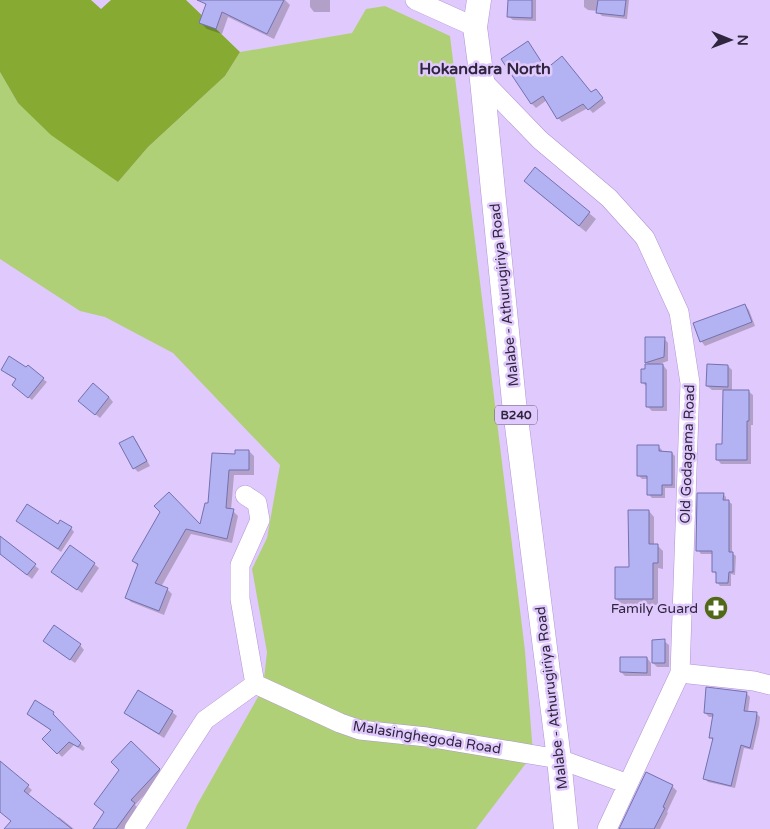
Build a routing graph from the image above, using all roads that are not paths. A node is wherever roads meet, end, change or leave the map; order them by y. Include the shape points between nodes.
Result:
1 (414, 0) edge
2 (480, 0) edge
3 (475, 28) junction
4 (482, 80) junction
5 (245, 495) dead end
6 (680, 673) junction
7 (255, 684) junction
8 (770, 685) edge
9 (559, 758) junction
10 (628, 784) junction
11 (134, 829) edge
12 (566, 829) edge
13 (607, 829) edge

1 - 3 street
2 - 3 main road, Malabe - Athurugiriya Road / B240
3 - 4 main road, Malabe - Athurugiriya Road / B240
4 - 6 street, Old Godagama Road via 540,140 609,198 645,238 679,312 690,383
4 - 9 main road, Malabe - Athurugiriya Road / B240 via 514,402
5 - 7 street via 257,503 260,520 240,565 240,599
6 - 8 street
6 - 10 street, Old Godagama Road
7 - 9 street, Malasinghegoda Road via 360,730
7 - 11 street via 205,720
9 - 10 street, Malasinghegoda Road
9 - 12 main road, Malabe - Athurugiriya Road / B240
10 - 13 street, Old Godagama Road

